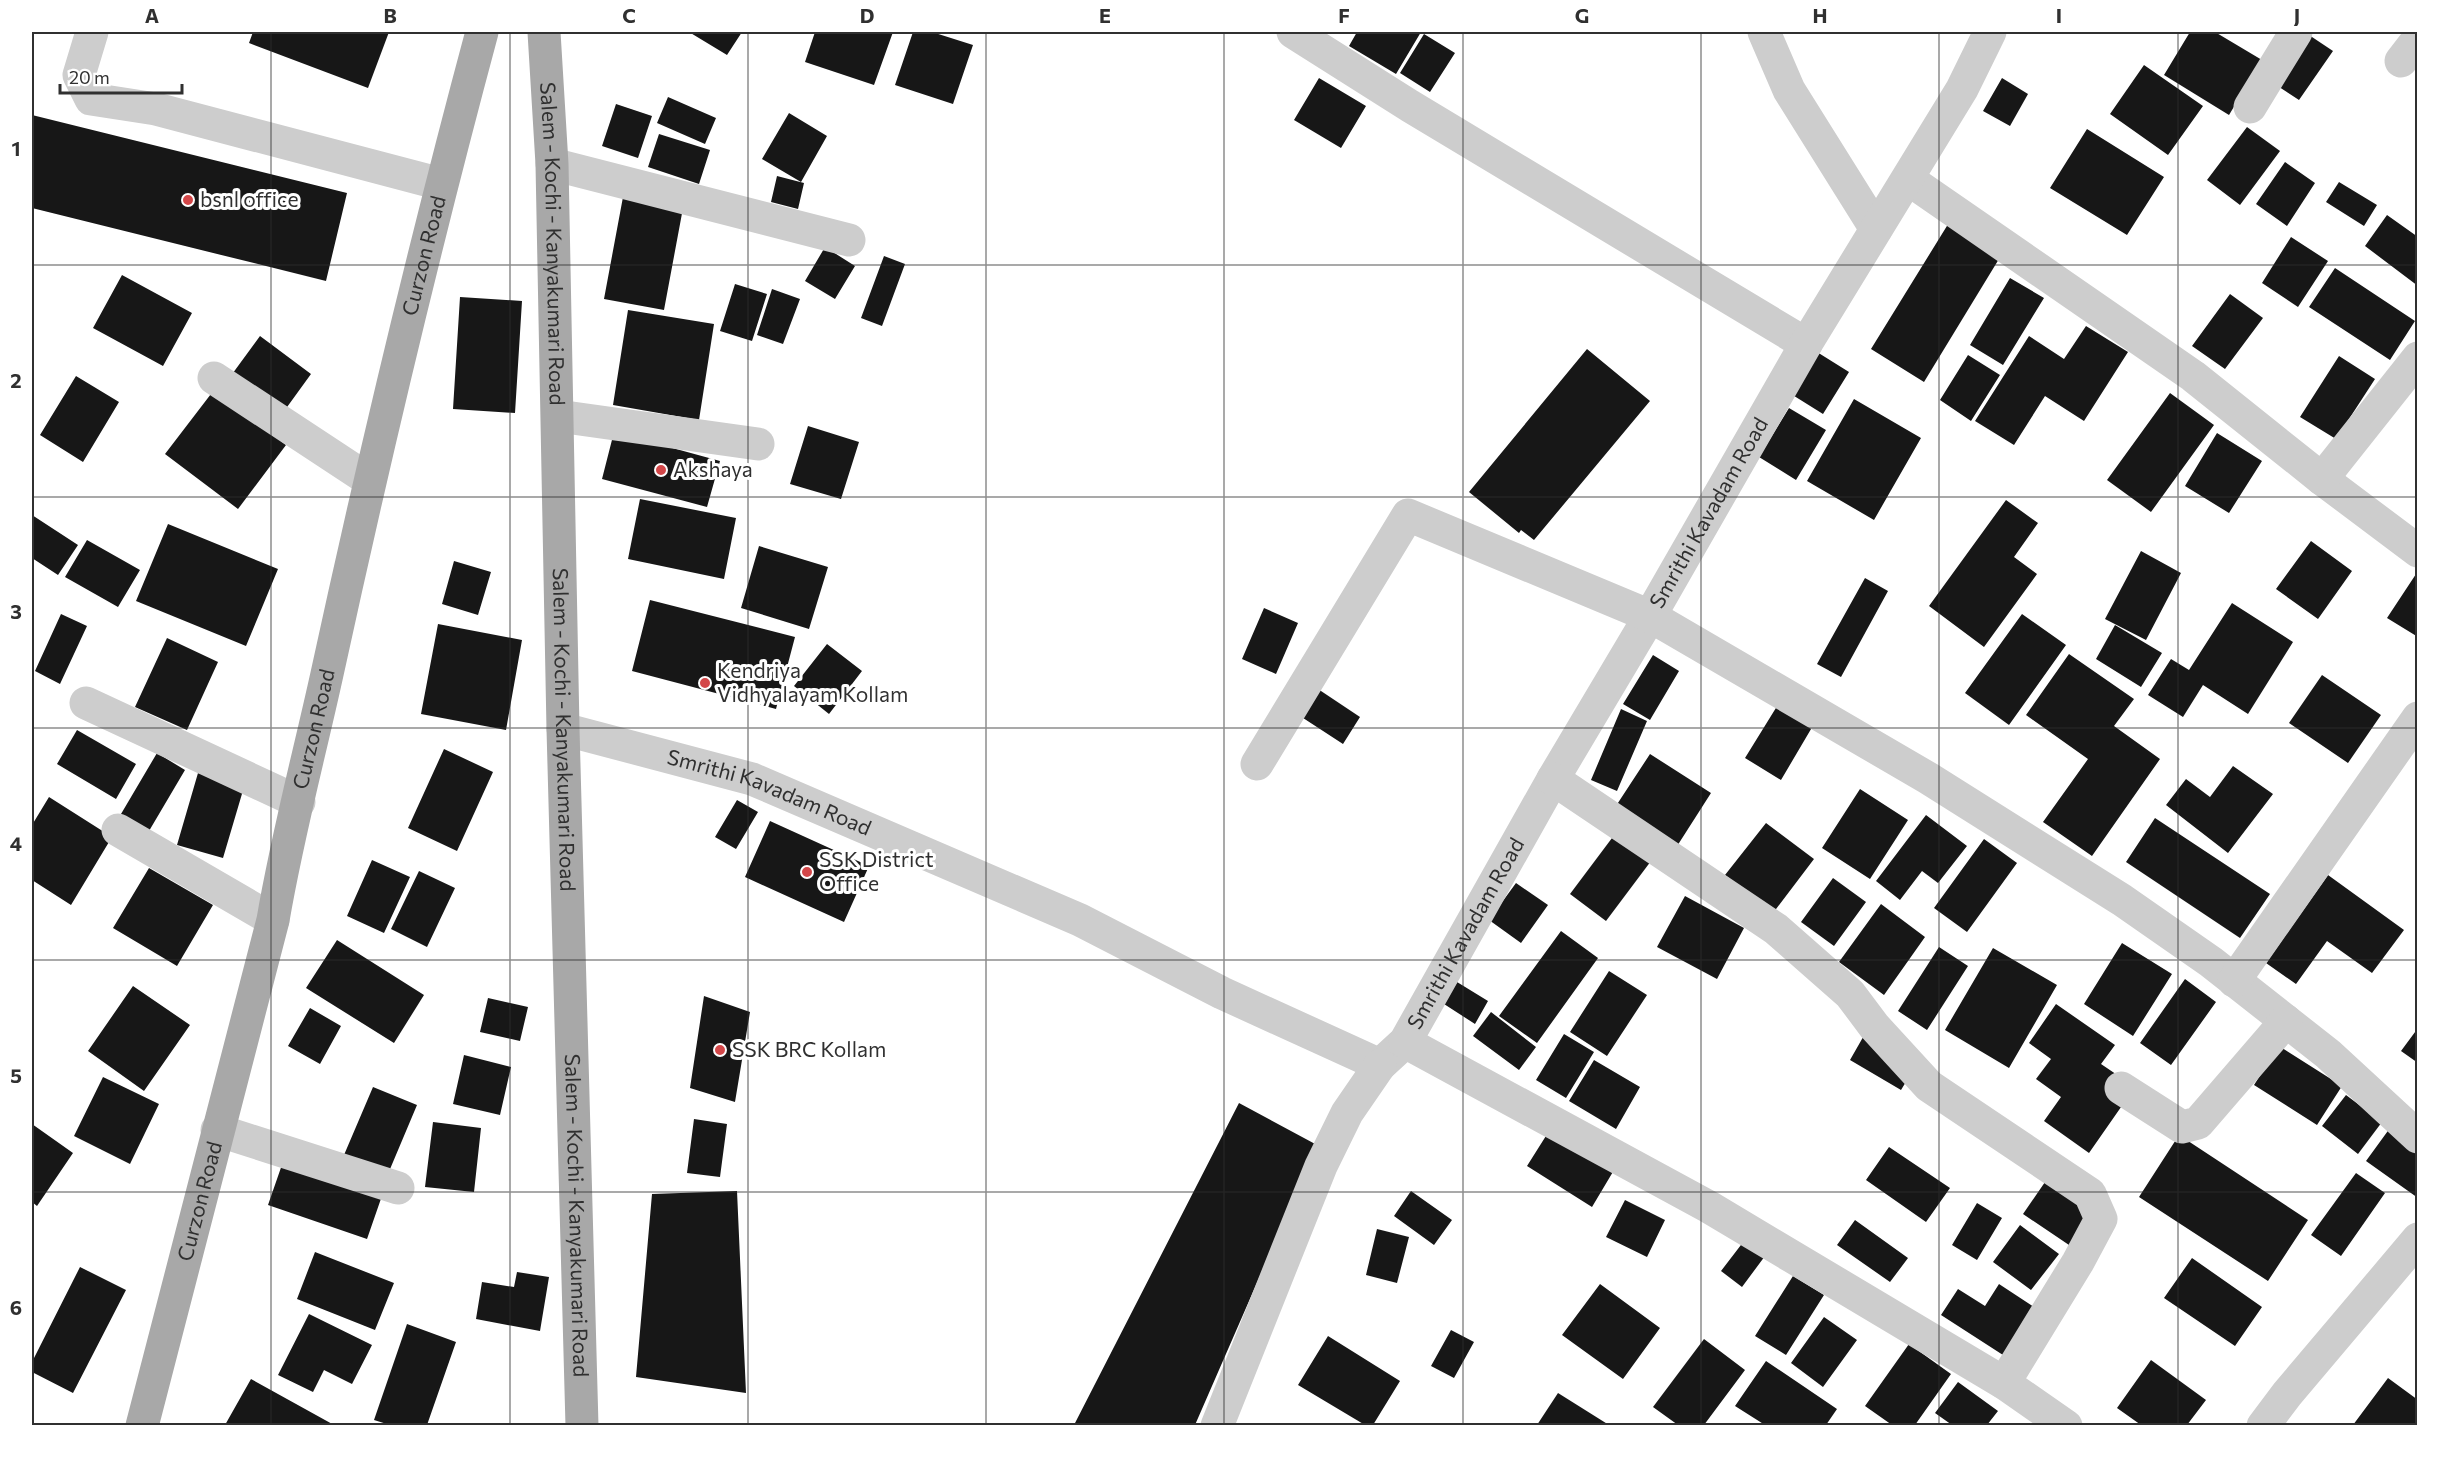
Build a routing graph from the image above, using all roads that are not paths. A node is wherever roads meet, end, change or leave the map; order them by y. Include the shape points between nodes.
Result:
1 (92, 32) edge
2 (482, 32) edge
3 (544, 32) edge
4 (1293, 32) edge
5 (1764, 32) edge
6 (1990, 32) edge
7 (2296, 32) edge
8 (2250, 107) dead end
9 (552, 164) junction
10 (1908, 179) junction
11 (441, 184) junction
12 (1876, 229) junction
13 (849, 240) dead end
14 (1806, 344) junction
15 (2418, 358) edge
16 (214, 378) dead end
17 (558, 416) junction
18 (758, 444) dead end
19 (2322, 479) junction
20 (369, 480) junction
21 (2418, 550) edge
22 (1650, 616) junction
23 (86, 703) dead end
24 (2418, 718) edge
25 (563, 729) junction
26 (1257, 764) dead end
27 (1553, 779) junction
28 (299, 802) junction
29 (118, 830) dead end
30 (273, 920) junction
31 (2234, 981) junction
32 (2286, 1021) junction
33 (1406, 1042) junction
34 (1380, 1065) junction
35 (2121, 1088) dead end
36 (218, 1130) junction
37 (2418, 1137) edge
38 (398, 1188) dead end
39 (2418, 1239) edge
40 (2004, 1383) junction
41 (142, 1425) edge
42 (582, 1425) edge
43 (1217, 1425) edge
44 (2066, 1425) edge
45 (2263, 1425) edge

1 - 11 street via 80,75 91,99 156,109
2 - 11 main road, Curzon Road
3 - 9 main road, Salem - Kochi - Kanyakumari Road
4 - 14 street
5 - 12 street via 1789,90
6 - 10 street, Smrithi Kavadam Road via 1962,89
7 - 8 street
9 - 13 street
9 - 17 main road, Salem - Kochi - Kanyakumari Road
10 - 12 street, Smrithi Kavadam Road
10 - 19 street via 2193,376
11 - 20 main road, Curzon Road
12 - 14 street, Smrithi Kavadam Road
14 - 22 street, Smrithi Kavadam Road
15 - 19 street
16 - 20 street
17 - 18 street
17 - 25 main road, Salem - Kochi - Kanyakumari Road
19 - 21 street
20 - 28 main road, Curzon Road
22 - 26 street via 1408,515
22 - 27 street, Smrithi Kavadam Road
22 - 31 street via 1928,778 2122,900
23 - 28 street
24 - 31 street
25 - 34 street, Smrithi Kavadam Road via 752,779 1080,920 1222,993
25 - 42 main road, Salem - Kochi - Kanyakumari Road
27 - 33 street, Smrithi Kavadam Road
27 - 40 street via 1776,929 1850,994 1929,1086 2090,1194 2101,1219
28 - 30 main road, Curzon Road
29 - 30 street
30 - 36 main road, Curzon Road
31 - 32 street
32 - 35 street via 2198,1124 2182,1127
32 - 37 street
33 - 34 street, Smrithi Kavadam Road
33 - 40 street via 1709,1208
34 - 43 street via 1347,1113 1322,1166
36 - 38 street
36 - 41 main road, Curzon Road
39 - 45 street
40 - 44 street

